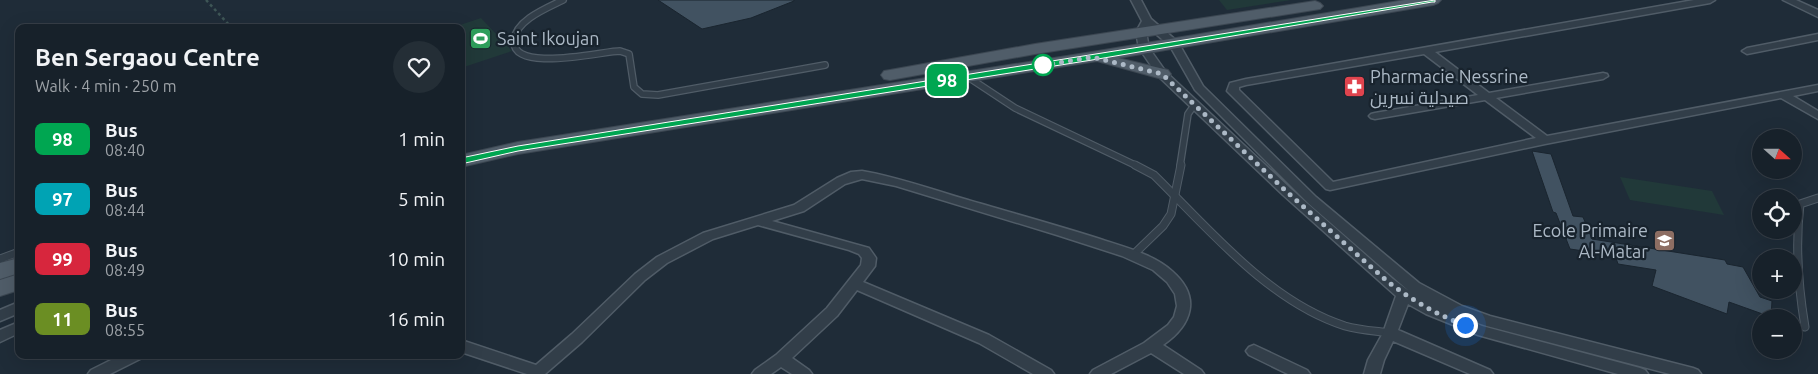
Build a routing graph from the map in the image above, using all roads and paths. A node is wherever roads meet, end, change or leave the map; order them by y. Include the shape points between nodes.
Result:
1 (206, 0) edge
2 (563, 0) edge
3 (1136, 0) edge
4 (1354, 0) edge
5 (1432, 0) edge
6 (1710, 0) edge
7 (1788, 0) edge
8 (1818, 14) edge
9 (228, 24) edge
10 (1147, 33) junction
11 (1818, 37) edge
12 (1174, 44) junction
13 (1427, 51) junction
14 (1747, 51) dead end
15 (1092, 57) junction
16 (825, 65) dead end
17 (1162, 74) junction
18 (1603, 76) dead end
19 (968, 77) junction
20 (1818, 88) edge
21 (1782, 95) junction
22 (1489, 97) junction
23 (1195, 104) junction
24 (1375, 116) dead end
25 (1818, 116) edge
26 (1545, 140) junction
27 (465, 146) edge
28 (465, 160) edge
29 (1330, 186) junction
30 (1304, 192) junction
31 (1176, 196) junction
32 (1818, 198) edge
33 (756, 220) junction
34 (15, 253) edge
35 (1133, 256) junction
36 (0, 258) edge
37 (15, 266) edge
38 (0, 271) edge
39 (15, 283) edge
40 (856, 284) junction
41 (0, 288) edge
42 (1404, 295) junction
43 (15, 309) edge
44 (0, 316) edge
45 (1804, 327) dead end
46 (15, 329) edge
47 (1390, 333) junction
48 (0, 336) edge
49 (1152, 346) junction
50 (465, 347) edge
51 (1254, 351) dead end
52 (127, 359) edge
53 (780, 359) junction
54 (536, 373) edge
55 (96, 374) edge
56 (760, 374) edge
57 (804, 374) edge
58 (1046, 374) edge
59 (1098, 374) edge
60 (1196, 374) edge
61 (1302, 374) edge
62 (1372, 374) edge
63 (1485, 374) edge
64 (1640, 374) edge
65 (1694, 374) edge

1 - 9 path
2 - 16 lane via 518,28 514,37 518,52 544,61 612,50 626,52 634,86 642,94 658,95
3 - 10 street
4 - 10 main road
5 - 12 main road
6 - 13 street
7 - 8 street
10 - 12 main road
10 - 15 main road
10 - 17 street
10 - 27 main road
11 - 14 street
12 - 30 street via 1200,88
13 - 22 street
13 - 29 street via 1234,85 1233,91
15 - 17 main road
15 - 19 main road
17 - 23 street
18 - 22 street
19 - 28 main road via 518,148
19 - 31 lane via 1015,108 1154,175
20 - 21 street
21 - 25 street
21 - 26 street
22 - 24 street
22 - 26 street
23 - 31 lane via 1188,114
23 - 42 street via 1287,192
26 - 29 street
29 - 30 street
30 - 65 street via 1414,287 1457,310 1549,338
31 - 35 lane via 1171,214 1163,226
31 - 47 lane via 1271,287 1345,326
32 - 45 lane via 1800,204 1796,227 1796,275
33 - 35 street via 799,208 842,181 862,175 1009,215
33 - 40 street via 864,251 870,258
33 - 54 street via 708,236 662,260
34 - 36 lane
35 - 49 street via 1159,267 1182,294 1184,306 1180,318
37 - 38 main road
39 - 41 main road
40 - 53 street via 832,312
40 - 58 street via 984,339
42 - 47 street
42 - 64 street via 1478,330
43 - 44 street
46 - 48 street
47 - 62 street
47 - 63 street
49 - 59 street
49 - 60 street
50 - 54 street
51 - 61 street
52 - 55 street
53 - 56 street
53 - 57 street

